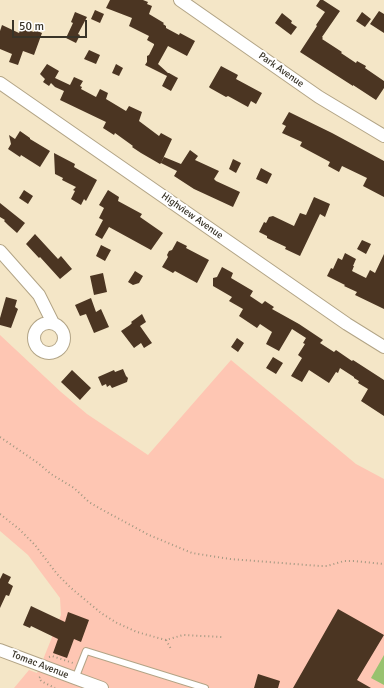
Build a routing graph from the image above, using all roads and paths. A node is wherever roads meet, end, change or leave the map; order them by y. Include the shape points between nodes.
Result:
1 (180, 0) edge
2 (0, 83) edge
3 (384, 136) edge
4 (0, 251) edge
5 (53, 324) dead end
6 (384, 347) edge
7 (0, 437) edge
8 (0, 514) edge
9 (384, 564) edge
10 (222, 637) dead end
11 (166, 640) junction
12 (171, 649) dead end
13 (0, 650) edge
14 (75, 679) junction
15 (102, 688) edge
16 (205, 688) edge

1 - 3 street, Park Avenue via 320,97
2 - 6 street, Highview Avenue
4 - 5 street via 39,295
7 - 9 path via 74,488 89,502 149,535 192,553 230,559 320,566 344,561
8 - 11 path via 19,529 57,574 97,610 137,632
10 - 11 path via 183,635
11 - 12 path
13 - 14 street, Tomac Avenue
14 - 15 street, Tomac Avenue
14 - 16 lane via 86,651

